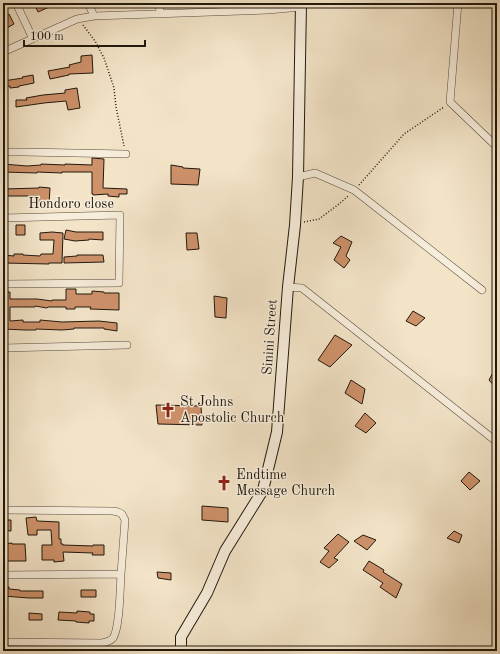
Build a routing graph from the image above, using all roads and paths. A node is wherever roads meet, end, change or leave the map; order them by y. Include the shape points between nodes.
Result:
1 (16, 3) edge
2 (88, 3) edge
3 (158, 3) edge
4 (458, 3) edge
5 (301, 5) edge
6 (161, 14) junction
7 (94, 16) junction
8 (77, 19) junction
9 (33, 39) junction
10 (3, 52) edge
11 (450, 102) junction
12 (497, 147) edge
13 (3, 152) edge
14 (126, 154) joint
15 (298, 177) junction
16 (354, 190) junction
17 (3, 218) edge
18 (295, 225) junction
19 (3, 284) edge
20 (288, 287) junction
21 (482, 290) dead end
22 (127, 345) dead end
23 (3, 348) edge
24 (497, 442) edge
25 (3, 510) edge
26 (121, 574) junction
27 (3, 575) edge
28 (3, 642) edge
29 (181, 651) edge

1 - 9 street
2 - 7 street
3 - 6 street
4 - 11 street
5 - 6 street via 268,10
5 - 15 street, Sinini Street
6 - 7 street
7 - 8 street
8 - 9 street
8 - 14 path via 104,58 114,88
9 - 10 street
11 - 12 street
11 - 16 path via 404,134
13 - 14 street
15 - 16 street via 315,173
15 - 18 street, Sinini Street
16 - 18 path via 319,218
16 - 21 street
17 - 19 street, Hondoro close via 120,215 119,283
18 - 20 street, Sinini Street
20 - 24 street via 302,288
20 - 29 street, Sinini Street via 277,432 263,490 225,551 207,593 181,637
22 - 23 street
25 - 26 street via 113,511 122,514 125,520
26 - 27 street
26 - 28 street via 119,619 114,638 109,641

